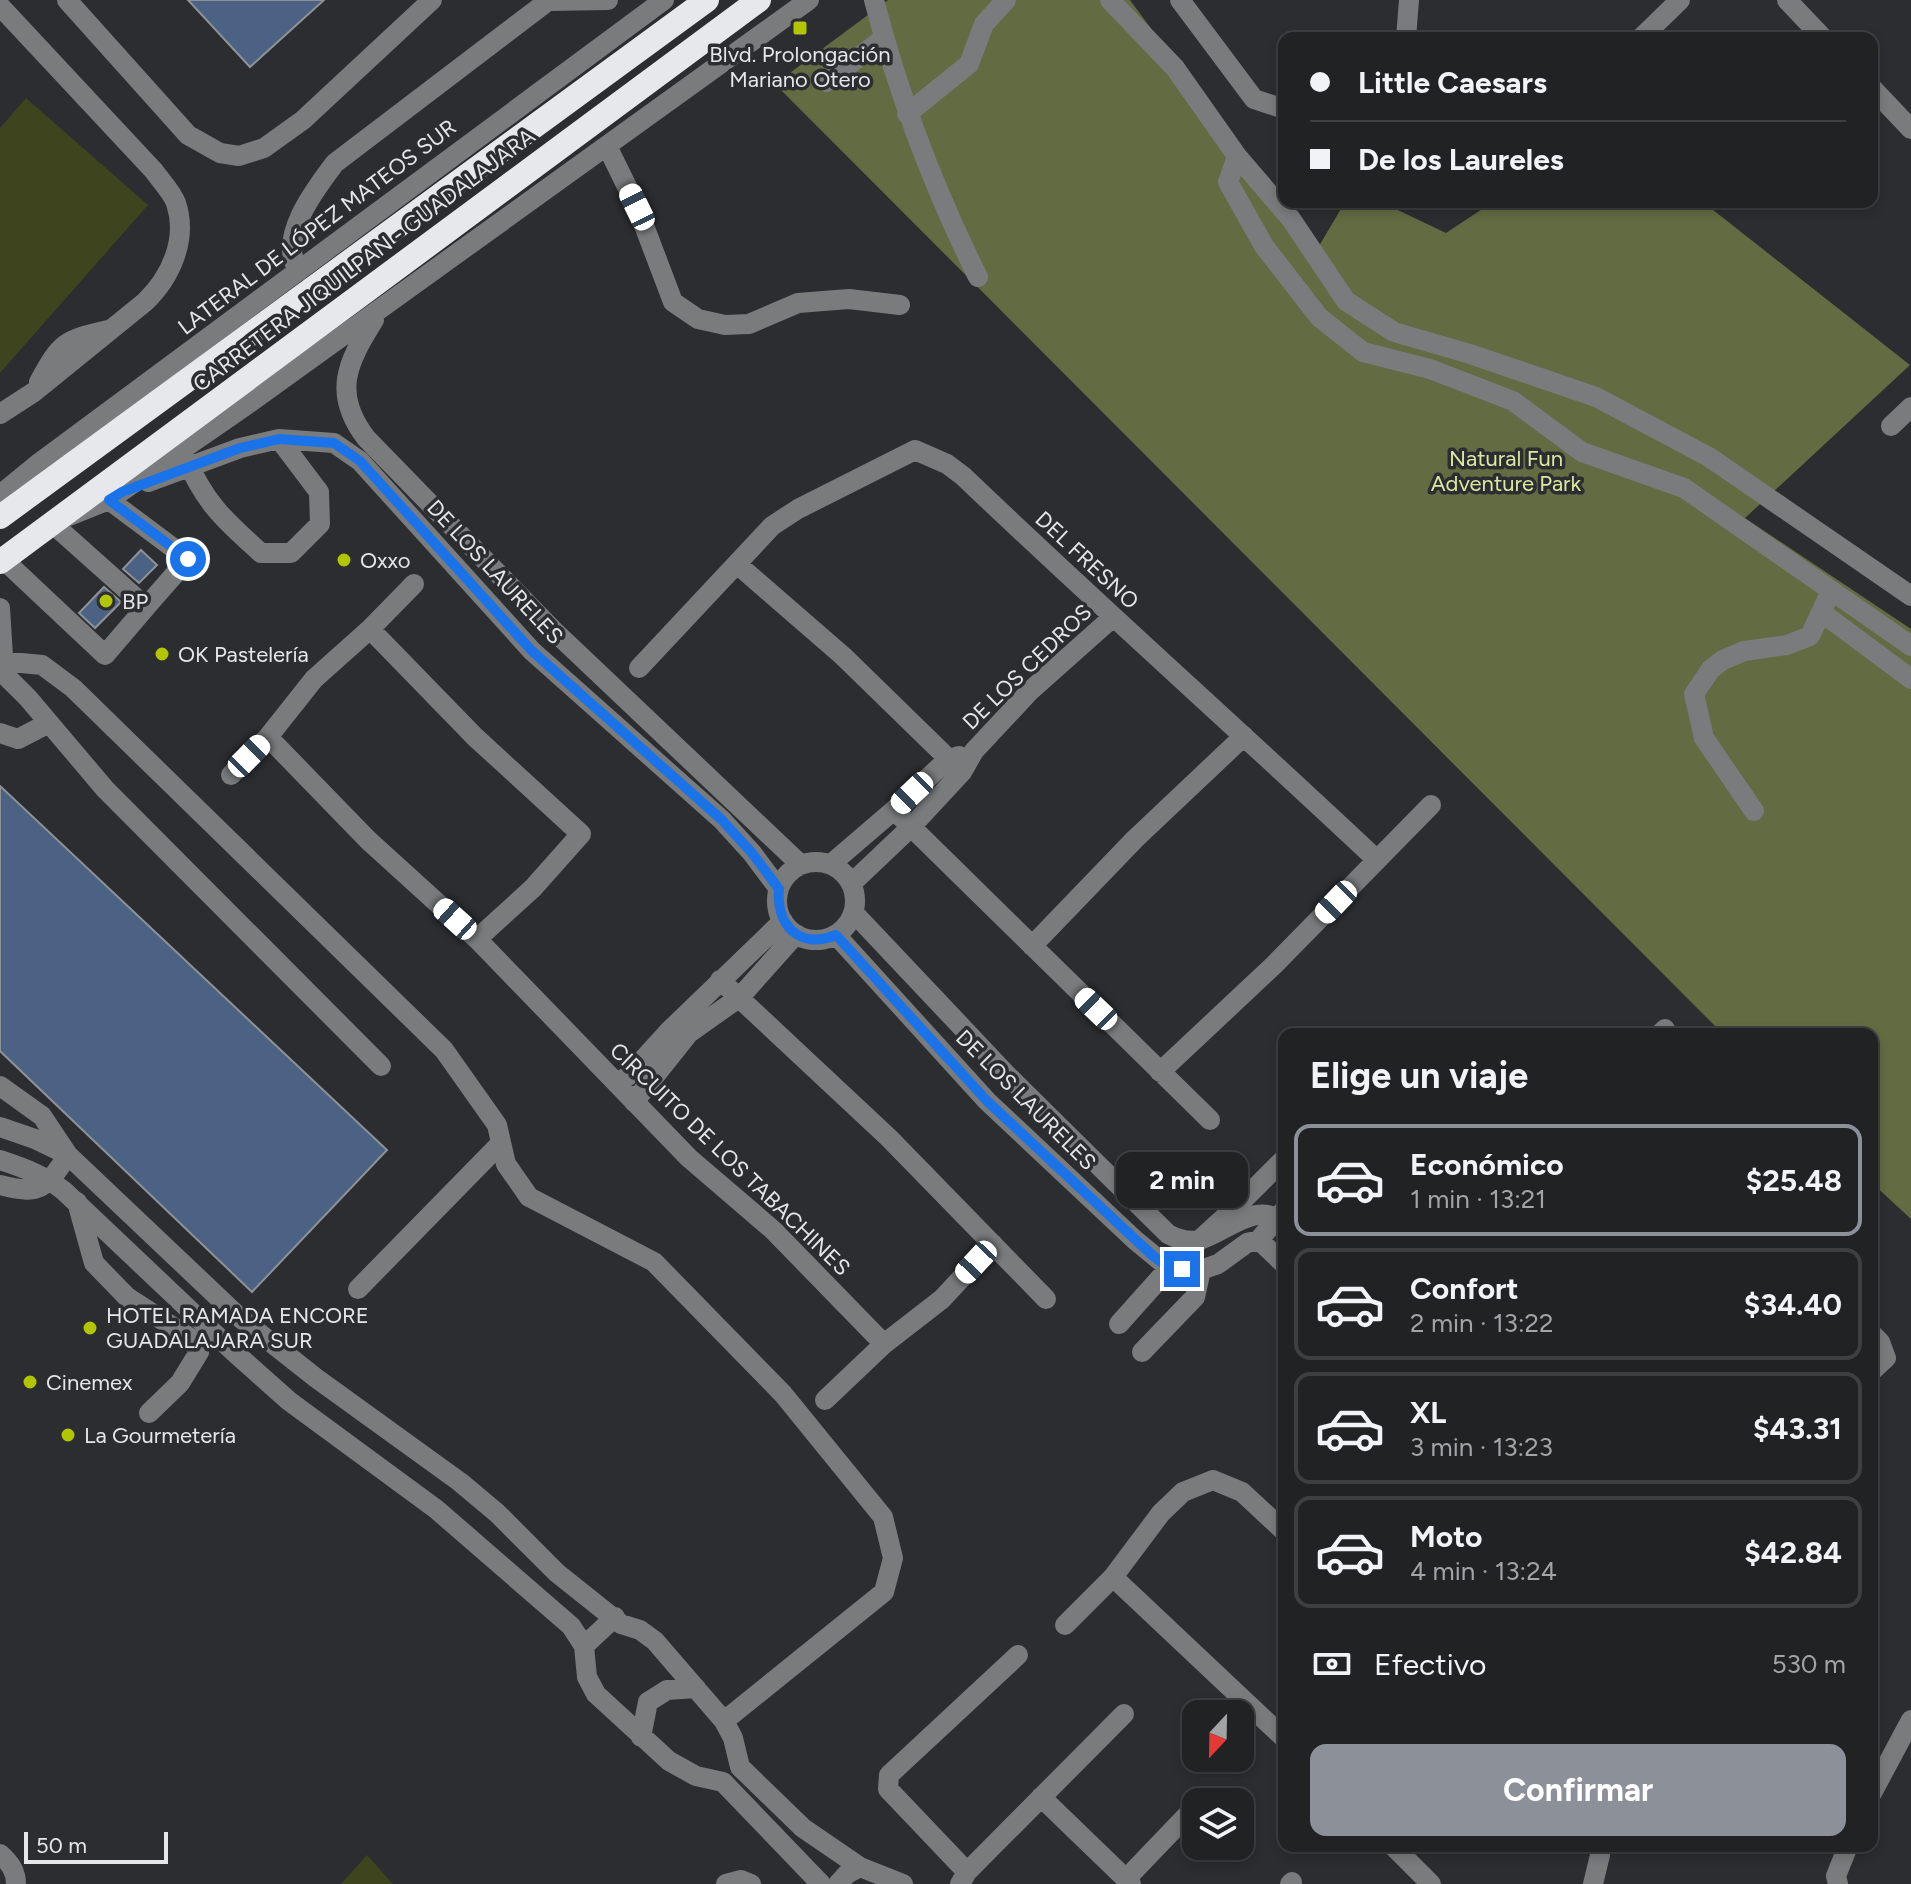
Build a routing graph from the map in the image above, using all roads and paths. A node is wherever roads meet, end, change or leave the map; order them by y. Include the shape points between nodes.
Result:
1 (67, 0) edge
2 (432, 0) edge
3 (608, 0) edge
4 (664, 0) edge
5 (707, 0) edge
6 (759, 0) edge
7 (809, 0) edge
8 (874, 0) edge
9 (1006, 0) edge
10 (1110, 0) edge
11 (1180, 0) edge
12 (1409, 0) edge
13 (1680, 0) edge
14 (1787, 0) edge
15 (0, 6) edge
16 (1406, 32) edge
17 (1647, 32) edge
18 (1817, 32) edge
19 (884, 38) junction
20 (826, 82) dead end
21 (1878, 94) edge
22 (1278, 107) edge
23 (907, 114) junction
24 (1911, 129) edge
25 (607, 146) junction
26 (1237, 156) junction
27 (1278, 204) edge
28 (1282, 208) edge
29 (299, 271) junction
30 (978, 277) dead end
31 (900, 305) dead end
32 (381, 310) junction
33 (1911, 407) edge
34 (0, 414) edge
35 (1891, 426) dead end
36 (366, 438) junction
37 (279, 439) junction
38 (351, 455) junction
39 (186, 459) junction
40 (0, 495) edge
41 (115, 496) junction
42 (0, 517) edge
43 (56, 521) junction
44 (450, 524) junction
45 (432, 541) junction
46 (2, 561) edge
47 (737, 564) junction
48 (414, 584) dead end
49 (1831, 591) junction
50 (1911, 596) edge
51 (146, 607) junction
52 (0, 608) edge
53 (1821, 612) junction
54 (1112, 618) junction
55 (370, 629) junction
56 (553, 630) junction
57 (1911, 646) edge
58 (532, 651) junction
59 (2, 666) edge
60 (639, 668) dead end
61 (1911, 679) edge
62 (49, 723) junction
63 (0, 733) edge
64 (1244, 736) junction
65 (268, 737) junction
66 (954, 766) junction
67 (231, 775) dead end
68 (1431, 805) dead end
69 (894, 810) junction
70 (1754, 811) dead end
71 (911, 827) junction
72 (1377, 860) junction
73 (831, 864) junction
74 (801, 865) junction
75 (852, 883) junction
76 (779, 889) junction
77 (854, 913) junction
78 (790, 928) junction
79 (836, 935) junction
80 (477, 939) junction
81 (1032, 946) junction
82 (720, 980) junction
83 (740, 997) junction
84 (381, 1066) dead end
85 (1160, 1072) junction
86 (617, 1084) junction
87 (0, 1086) edge
88 (634, 1102) junction
89 (1210, 1120) dead end
90 (0, 1127) edge
91 (501, 1143) junction
92 (68, 1155) junction
93 (0, 1160) edge
94 (1278, 1165) edge
95 (51, 1181) junction
96 (0, 1185) edge
97 (77, 1202) junction
98 (1278, 1217) edge
99 (1278, 1221) edge
100 (1199, 1240) junction
101 (1259, 1240) junction
102 (993, 1244) junction
103 (1278, 1258) edge
104 (1169, 1268) junction
105 (1201, 1270) junction
106 (192, 1274) junction
107 (358, 1289) dead end
108 (176, 1296) junction
109 (1046, 1299) dead end
110 (158, 1316) junction
111 (1119, 1324) dead end
112 (1878, 1340) edge
113 (884, 1344) junction
114 (1142, 1352) dead end
115 (1879, 1364) edge
116 (825, 1400) dead end
117 (149, 1413) dead end
118 (1278, 1525) edge
119 (1113, 1577) junction
120 (615, 1617) junction
121 (1065, 1625) dead end
122 (584, 1646) junction
123 (1018, 1655) dead end
124 (696, 1688) junction
125 (1124, 1714) dead end
126 (1911, 1720) edge
127 (724, 1721) junction
128 (1278, 1732) edge
129 (641, 1737) junction
130 (1878, 1782) edge
131 (1041, 1797) junction
132 (1182, 1822) edge
133 (1399, 1852) edge
134 (1600, 1852) edge
135 (1846, 1852) edge
136 (0, 1854) edge
137 (860, 1867) junction
138 (963, 1878) edge
139 (1128, 1881) edge
140 (16, 1884) edge
141 (726, 1884) edge
142 (751, 1884) edge
143 (821, 1884) edge
144 (838, 1884) edge
145 (903, 1884) edge
146 (1431, 1884) edge
147 (1593, 1884) edge
148 (1838, 1884) edge

1 - 2 street via 188,135 220,153 239,156 264,148 303,120
3 - 29 street via 548,1 335,163 297,226 291,254
4 - 29 street, LATERAL DE LÓPEZ MATEOS SUR
5 - 42 highway, CARRETERA JIQUILPAN - GUADALAJARA
6 - 43 highway, CARRETERA JIQUILPAN - GUADALAJARA
7 - 25 street
8 - 19 street
9 - 23 street via 984,24 969,64
10 - 26 street via 1175,68
11 - 22 street via 1254,99
12 - 16 street
13 - 17 street
14 - 18 street
15 - 34 street via 154,171 175,200 180,223 161,286
19 - 20 street
19 - 23 street
21 - 24 street
23 - 30 street
25 - 31 street via 673,302 698,319 749,324 798,303 836,300
25 - 32 street
26 - 27 street
26 - 49 street via 1228,182 1264,246 1319,317 1363,352 1430,369 1513,401 1582,452 1684,488
28 - 50 street via 1346,301 1394,332 1596,397 1709,457
29 - 40 street, LATERAL DE LÓPEZ MATEOS SUR
32 - 36 street, DE LOS LAURELES via 347,372 345,393 353,422
32 - 39 street
33 - 35 street
36 - 38 street
36 - 44 street, DE LOS LAURELES
37 - 38 street, DE LOS LAURELES via 334,443
37 - 39 street, DE LOS LAURELES
37 - 39 street via 319,492 320,524 291,553 261,553 215,511
38 - 45 street, DE LOS LAURELES
39 - 41 street, DE LOS LAURELES
41 - 43 street
41 - 51 street via 188,559
43 - 46 highway, CARRETERA JIQUILPAN - GUADALAJARA
43 - 51 street
44 - 45 street
44 - 56 street, DE LOS LAURELES
45 - 58 street, DE LOS LAURELES
46 - 51 street via 105,655
47 - 54 street, DEL FRESNO via 772,526 798,509 915,450 963,476
47 - 60 street, DEL FRESNO
47 - 66 street via 843,656
48 - 55 street
49 - 53 street
49 - 57 street
52 - 59 street
53 - 61 street
53 - 70 street via 1810,636 1723,660 1694,694 1704,738
54 - 64 street, DEL FRESNO
54 - 66 street, DE LOS CEDROS
55 - 65 street via 314,679
55 - 80 street via 475,737 581,834
56 - 58 street
56 - 74 street, DE LOS LAURELES
58 - 76 street, DE LOS LAURELES via 722,820
59 - 62 street
59 - 91 street via 42,665 73,688 444,1050 497,1125
62 - 63 street via 18,739
62 - 84 street via 105,789
64 - 72 street, DEL FRESNO
64 - 81 street
65 - 67 street
65 - 80 street, CIRCUITO DE LOS TABACHINES via 368,840
66 - 69 street, DE LOS CEDROS
66 - 71 street, DE LOS CEDROS
68 - 72 street
69 - 71 street
69 - 73 street, DE LOS CEDROS
71 - 75 street, DE LOS CEDROS
71 - 81 street
72 - 85 street
73 - 74 street
73 - 75 street
74 - 76 street via 786,875
75 - 77 street
76 - 78 street via 777,906
77 - 79 street
77 - 100 street, DE LOS LAURELES via 1168,1234
78 - 79 street via 811,939
78 - 82 street
78 - 83 street
79 - 104 street, DE LOS LAURELES via 987,1101
80 - 86 street, CIRCUITO DE LOS TABACHINES
81 - 85 street
82 - 83 street
82 - 86 street
83 - 88 street via 689,1033
83 - 102 street
85 - 89 street
86 - 88 street, CIRCUITO DE LOS TABACHINES
87 - 92 street via 42,1116
88 - 113 street, CIRCUITO DE LOS TABACHINES via 773,1230
90 - 92 street
91 - 107 street
91 - 127 street via 506,1164 529,1197 654,1262 783,1394 883,1517 893,1558 884,1592
92 - 95 street
92 - 106 street
93 - 95 street
94 - 100 street
95 - 96 street via 23,1191
95 - 97 street
97 - 108 street
97 - 110 street via 94,1263 127,1297
98 - 100 street via 1244,1218
99 - 101 street
100 - 104 street
101 - 103 street
101 - 105 street
102 - 109 street
102 - 113 street via 942,1299
104 - 105 street
104 - 111 street
105 - 114 street via 1195,1297
106 - 108 street
106 - 120 street via 316,1378 460,1482 557,1573
108 - 110 street
108 - 122 street via 289,1401 488,1552 571,1626
110 - 117 street via 190,1338 199,1352 180,1383
112 - 115 street
113 - 116 street
118 - 119 street via 1242,1492 1213,1480 1183,1492 1161,1513
119 - 121 street
119 - 128 street
120 - 122 street
120 - 124 street via 655,1641
122 - 129 street via 587,1677 596,1694
123 - 138 street via 889,1775 888,1789
124 - 127 street
124 - 129 street via 667,1690 648,1702
125 - 131 street
126 - 130 street
127 - 137 street via 740,1767 803,1828
129 - 143 street via 696,1776 723,1782
131 - 138 street
131 - 139 street
132 - 139 street
133 - 146 street
134 - 147 street
135 - 148 street
136 - 140 street via 16,1875
137 - 144 street
137 - 145 street
141 - 142 street

